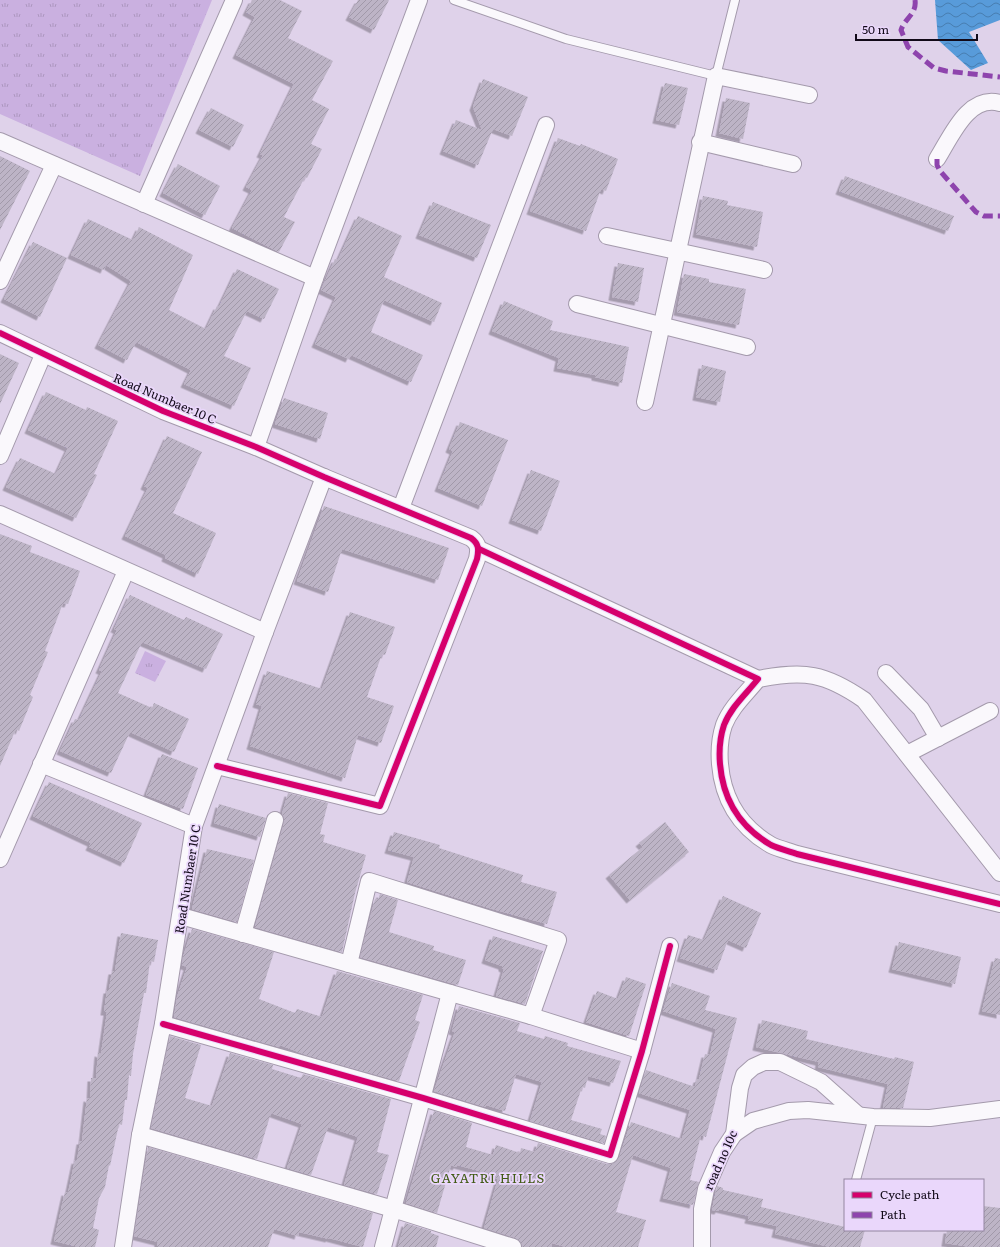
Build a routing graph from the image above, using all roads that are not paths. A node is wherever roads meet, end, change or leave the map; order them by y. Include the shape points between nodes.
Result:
1 (234, 0) edge
2 (419, 0) edge
3 (454, 0) edge
4 (734, 0) edge
5 (716, 76) junction
6 (809, 95) dead end
7 (1000, 103) edge
8 (546, 125) dead end
9 (0, 141) edge
10 (700, 142) junction
11 (937, 159) dead end
12 (793, 164) dead end
13 (54, 165) junction
14 (144, 204) junction
15 (607, 236) dead end
16 (678, 253) junction
17 (764, 270) dead end
18 (315, 278) junction
19 (0, 281) edge
20 (577, 304) dead end
21 (661, 326) junction
22 (0, 333) edge
23 (747, 347) dead end
24 (43, 355) junction
25 (645, 402) dead end
26 (256, 447) junction
27 (0, 456) edge
28 (324, 477) junction
29 (401, 508) junction
30 (0, 514) edge
31 (479, 549) junction
32 (126, 571) junction
33 (265, 632) junction
34 (886, 673) dead end
35 (758, 679) junction
36 (990, 712) dead end
37 (938, 738) junction
38 (907, 754) junction
39 (42, 764) junction
40 (217, 766) junction
41 (275, 820) dead end
42 (194, 826) junction
43 (2, 850) edge
44 (1000, 873) edge
45 (1000, 904) edge
46 (181, 916) junction
47 (243, 934) junction
48 (670, 946) dead end
49 (349, 964) junction
50 (450, 993) junction
51 (531, 1016) junction
52 (163, 1024) junction
53 (642, 1051) junction
54 (423, 1098) junction
55 (1000, 1109) edge
56 (857, 1114) junction
57 (873, 1116) junction
58 (734, 1134) junction
59 (140, 1135) junction
60 (856, 1179) edge
61 (393, 1209) junction
62 (127, 1246) edge
63 (383, 1247) edge
64 (513, 1247) edge
65 (702, 1247) edge

1 - 14 street
2 - 18 street
3 - 5 lane via 566,39
4 - 5 lane
5 - 6 street
5 - 10 street
7 - 11 street via 993,101 972,109
8 - 29 street
9 - 13 street
10 - 12 street
10 - 16 street
13 - 14 street
13 - 19 street
14 - 18 street
15 - 16 street
16 - 17 street
16 - 21 street
18 - 26 street
20 - 21 street
21 - 23 street
21 - 25 street
22 - 24 street, Road Numbaer 10 C
24 - 26 street, Road Numbaer 10 C via 163,411
24 - 27 street
26 - 28 street, Road Numbaer 10 C
28 - 29 street
28 - 33 street, Road Numbaer 10 C
29 - 31 street via 471,538
30 - 32 street
31 - 35 street
31 - 40 street via 380,806
32 - 33 street
32 - 39 street
33 - 40 street, Road Numbaer 10 C
34 - 37 street via 921,709
35 - 38 street via 782,674 828,678 864,700
35 - 45 street via 732,709 724,726 719,751 722,782 731,807 748,827 772,846 797,854
36 - 37 street
37 - 38 street
38 - 44 street
39 - 42 street
39 - 43 street
40 - 42 street, Road Numbaer 10 C
41 - 47 street
42 - 46 street, Road Numbaer 10 C
46 - 47 street
46 - 52 street, Road Numbaer 10 C
47 - 49 street
48 - 53 street
49 - 50 street
49 - 51 street via 369,881 558,940
50 - 51 street
50 - 54 street
51 - 53 street
52 - 54 street
52 - 59 street, Road Numbaer 10 C
53 - 54 street via 610,1155
54 - 61 street
55 - 57 street via 930,1118
56 - 57 street
56 - 58 street via 789,1111 753,1121
56 - 58 street, road no 10c via 821,1082 780,1062 764,1062 744,1075
57 - 60 lane
58 - 65 street, road no 10c via 722,1152 703,1198
59 - 61 street
59 - 62 street, Road Numbaer 10 C
61 - 63 street
61 - 64 street

